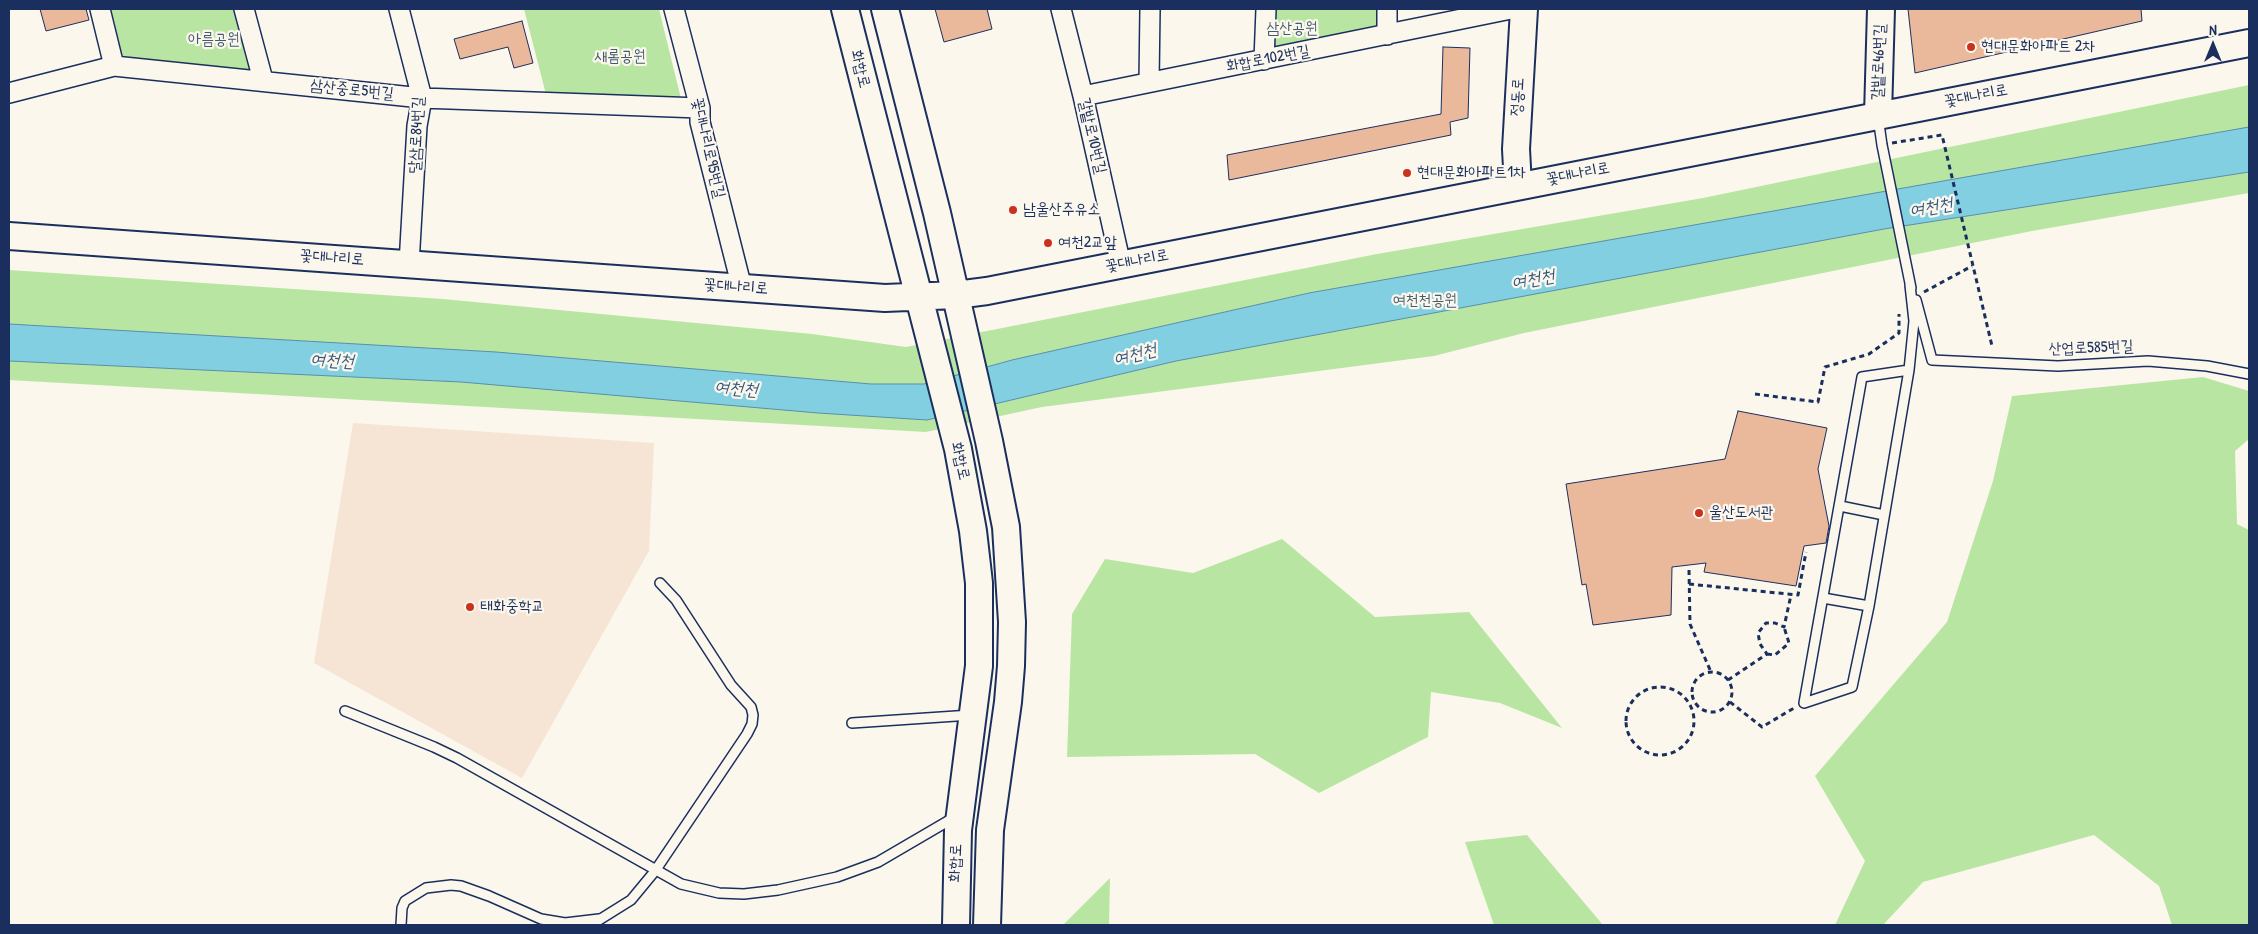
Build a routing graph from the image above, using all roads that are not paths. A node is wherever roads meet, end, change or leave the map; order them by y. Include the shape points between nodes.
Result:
1 (100, 9) edge
2 (244, 9) edge
3 (399, 9) edge
4 (674, 9) edge
5 (845, 9) edge
6 (885, 9) edge
7 (1061, 9) edge
8 (1150, 9) edge
9 (1266, 9) edge
10 (1387, 9) edge
11 (1511, 9) edge
12 (1524, 9) edge
13 (1881, 9) edge
14 (1386, 35) junction
15 (2249, 43) edge
16 (1264, 60) junction
17 (114, 66) junction
18 (263, 80) junction
19 (1149, 82) junction
20 (9, 92) edge
21 (1084, 96) junction
22 (422, 98) junction
23 (700, 108) junction
24 (1878, 115) junction
25 (1518, 186) junction
26 (9, 236) edge
27 (409, 264) junction
28 (1121, 265) junction
29 (742, 288) junction
30 (956, 295) junction
31 (1913, 297) junction
32 (919, 298) junction
33 (1909, 370) junction
34 (2249, 374) edge
35 (1840, 506) junction
36 (1884, 515) junction
37 (660, 583) dead end
38 (1823, 598) junction
39 (1869, 606) junction
40 (345, 711) dead end
41 (974, 715) junction
42 (852, 723) dead end
43 (959, 814) junction
44 (654, 871) junction
45 (599, 919) junction
46 (401, 925) edge
47 (591, 925) edge
48 (956, 925) edge
49 (987, 925) edge

1 - 17 street
2 - 18 street
3 - 22 street, 달삼로84번길
4 - 23 street, 꽃대나리로95번길
5 - 32 main road, 화합로
6 - 30 main road, 화합로
7 - 21 street, 갈밭로10번길
8 - 19 street
9 - 16 street
10 - 14 street
11 - 14 street, 화합로102번길
12 - 25 main road, 정동로 via 1516,149
13 - 24 main road, 갈밭로46번길
14 - 16 street, 화합로102번길
15 - 24 main road, 꽃대나리로
16 - 19 street, 화합로102번길
17 - 18 street, 삼산중로5번길
17 - 20 street, 삼산중로5번길
18 - 22 street, 삼산중로5번길
19 - 21 street, 화합로102번길
21 - 28 street, 갈밭로10번길
22 - 23 street, 삼산중로5번길
22 - 27 street, 달삼로84번길 via 417,126
23 - 29 street, 꽃대나리로95번길 via 700,122
24 - 25 main road, 꽃대나리로
24 - 31 lane
25 - 28 main road, 꽃대나리로
26 - 27 main road, 꽃대나리로
27 - 29 main road, 꽃대나리로
28 - 30 main road, 꽃대나리로
29 - 32 main road, 꽃대나리로
30 - 32 main road, 꽃대나리로
30 - 49 main road, 화합로 via 1006,527 1012,622 1008,702 990,830
31 - 33 lane
31 - 34 lane, 산업로585번길 via 1932,360 2058,366 2148,361 2207,366
32 - 41 main road, 화합로 via 967,490 979,582 980,666
33 - 35 lane via 1862,377
33 - 36 lane
35 - 36 lane
35 - 38 lane
36 - 39 lane
37 - 44 lane via 676,600 731,685 751,707 753,715 747,734
38 - 39 lane
38 - 39 lane via 1804,703 1852,687
40 - 44 lane via 434,746
41 - 42 lane
41 - 43 main road, 화합로
43 - 44 lane via 878,862 809,885 744,894 718,893 681,884
43 - 48 main road, 화합로
44 - 45 lane via 631,900
45 - 46 lane via 541,920 489,896 450,885 426,888 405,901
45 - 47 lane

